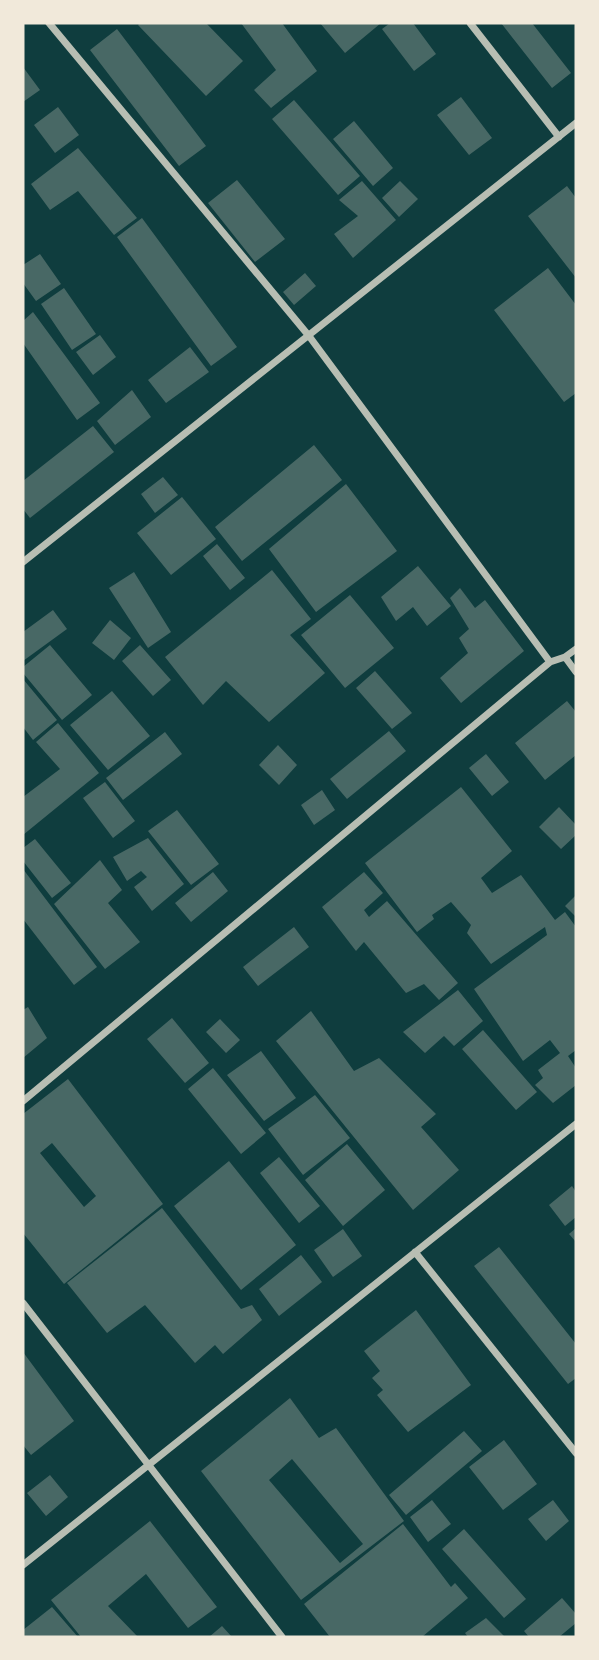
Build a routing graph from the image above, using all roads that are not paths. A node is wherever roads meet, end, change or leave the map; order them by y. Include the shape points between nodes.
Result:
1 (48, 23) edge
2 (470, 23) edge
3 (576, 123) edge
4 (559, 137) junction
5 (309, 336) junction
6 (24, 557) edge
7 (576, 649) edge
8 (565, 657) junction
9 (550, 663) junction
10 (576, 672) edge
11 (23, 1101) edge
12 (576, 1124) edge
13 (415, 1252) junction
14 (23, 1303) edge
15 (576, 1453) edge
16 (148, 1465) junction
17 (23, 1565) edge
18 (282, 1637) edge

1 - 5 street
2 - 4 street
3 - 4 street
4 - 5 street
5 - 6 street
5 - 9 street
7 - 8 street
8 - 9 street
8 - 10 street
9 - 11 street
12 - 13 street
13 - 15 street
13 - 16 street
14 - 16 street
16 - 17 street
16 - 18 street

